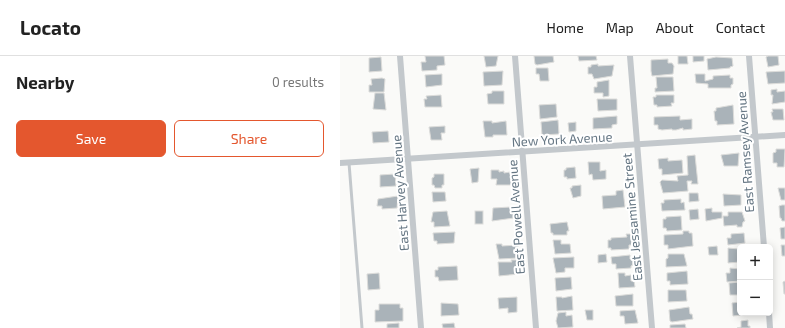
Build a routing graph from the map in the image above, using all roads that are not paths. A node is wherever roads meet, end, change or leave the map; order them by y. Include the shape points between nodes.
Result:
1 (400, 56) edge
2 (515, 56) edge
3 (630, 56) edge
4 (749, 56) edge
5 (785, 135) edge
6 (755, 137) junction
7 (636, 145) junction
8 (522, 152) junction
9 (408, 159) junction
10 (340, 163) edge
11 (349, 163) junction
12 (764, 244) edge
13 (769, 316) edge
14 (362, 328) edge
15 (422, 328) edge
16 (536, 328) edge
17 (652, 328) edge
18 (770, 328) edge

1 - 9 street, East Harvey Avenue
2 - 8 street, East Powell Avenue
3 - 7 street, East Jessamine Street
4 - 6 street, East Ramsey Avenue
5 - 6 street, New York Avenue
6 - 7 street, New York Avenue
6 - 12 street, East Ramsey Avenue
7 - 8 street, New York Avenue
7 - 17 street, East Jessamine Street
8 - 9 street, New York Avenue
8 - 16 street, East Powell Avenue
9 - 11 street, New York Avenue
9 - 15 street, East Harvey Avenue
10 - 11 street, New York Avenue
11 - 14 lane
13 - 18 street

